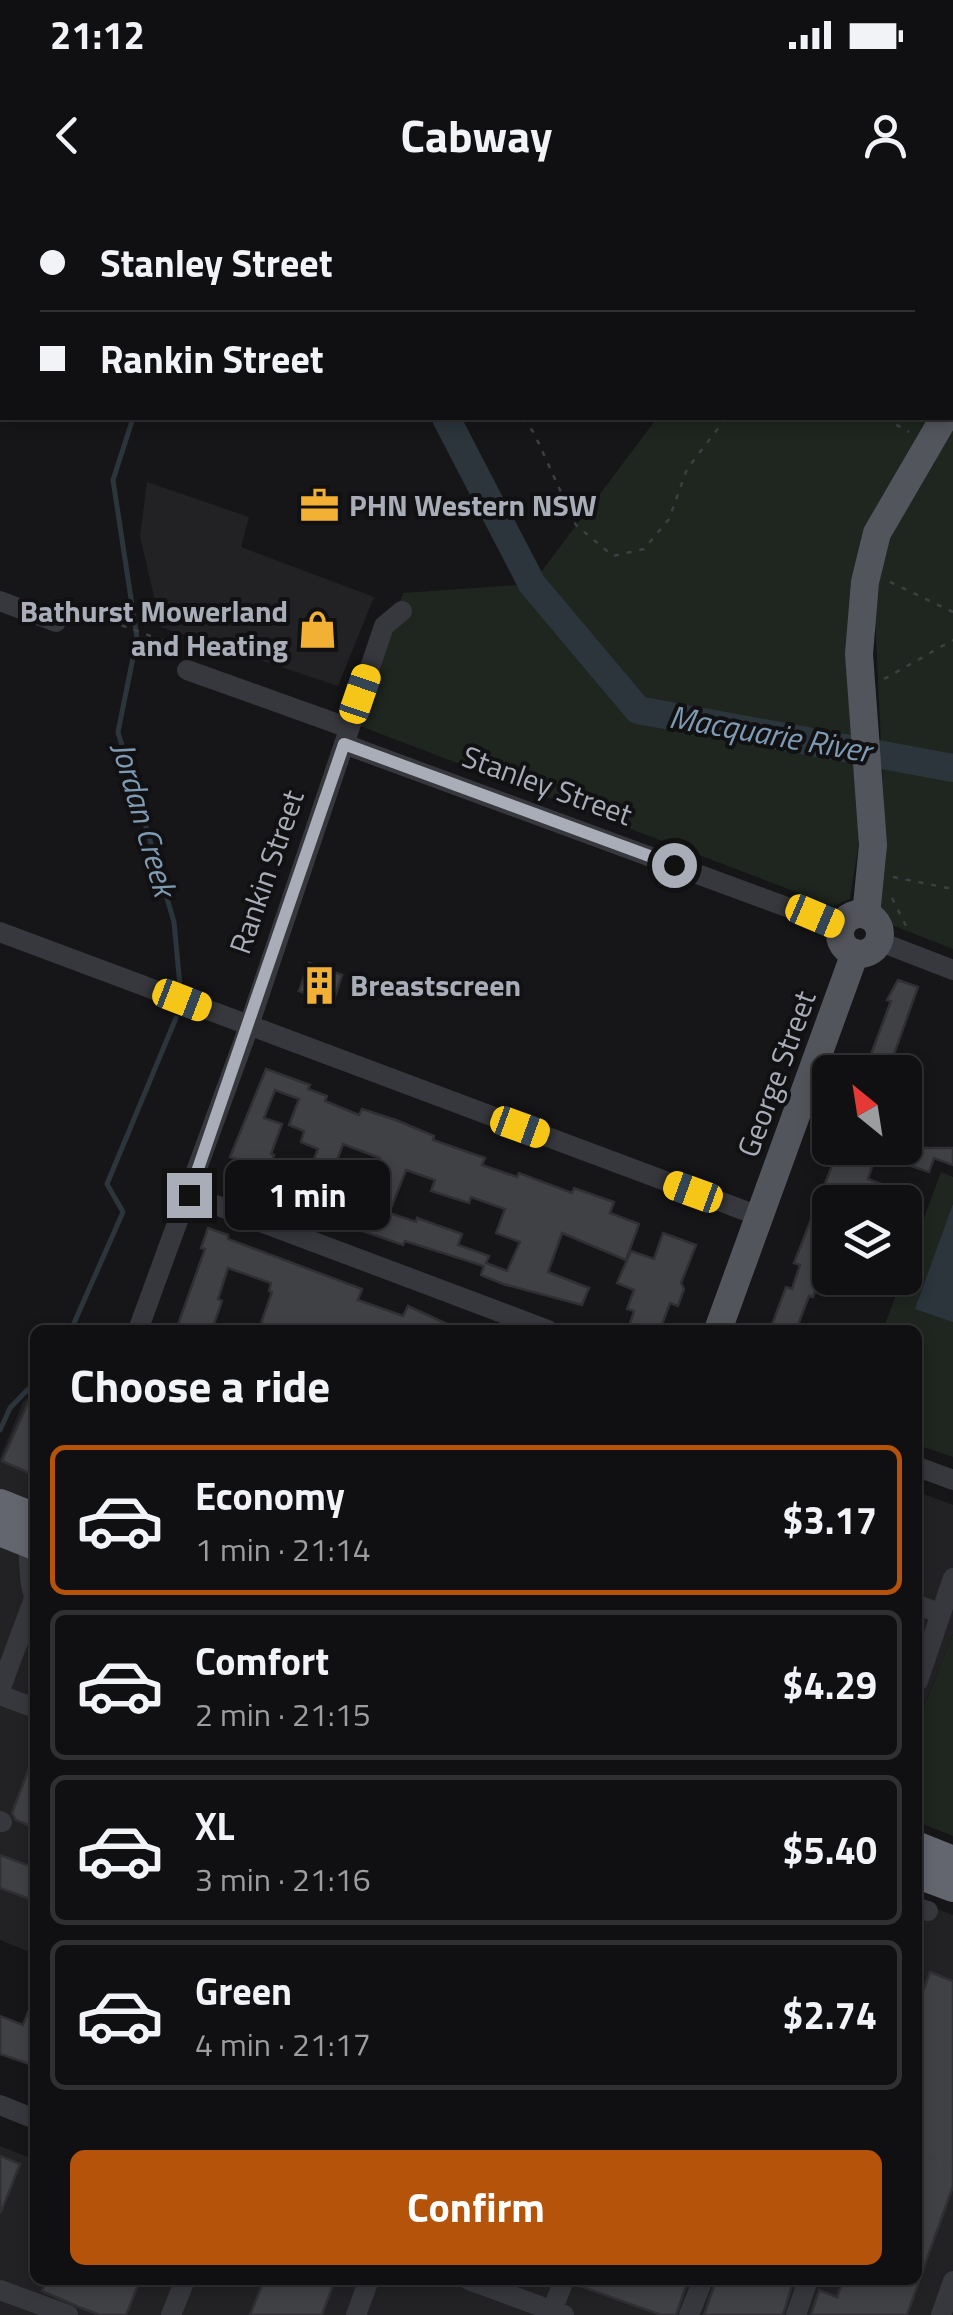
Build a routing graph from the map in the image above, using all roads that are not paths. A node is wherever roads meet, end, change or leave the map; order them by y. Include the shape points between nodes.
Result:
1 (943, 420) edge
2 (0, 601) edge
3 (402, 611) dead end
4 (56, 622) road end
5 (187, 670) dead end
6 (346, 736) junction
7 (853, 921) junction
8 (0, 932) edge
9 (878, 948) junction
10 (953, 970) edge
11 (248, 1025) junction
12 (189, 1195) junction
13 (760, 1216) junction
14 (140, 1325) edge
15 (535, 1325) edge
16 (720, 1325) edge
17 (922, 1468) edge
18 (953, 1480) edge
19 (0, 1504) edge
20 (24, 1534) edge
21 (30, 1558) edge
22 (953, 1578) edge
23 (30, 1585) edge
24 (922, 1607) edge
25 (30, 1610) edge
26 (939, 1613) junction
27 (924, 1645) edge
28 (0, 1693) edge
29 (30, 1706) edge
30 (922, 1849) edge
31 (953, 1860) edge
32 (922, 1875) edge
33 (953, 1887) edge
34 (0, 2105) edge
35 (30, 2116) edge
36 (953, 2281) edge
37 (182, 2285) edge
38 (367, 2285) edge
39 (482, 2285) edge
40 (563, 2285) edge
41 (701, 2285) edge
42 (806, 2285) edge
43 (0, 2290) edge
44 (558, 2313) edge
45 (68, 2315) edge
46 (171, 2315) edge
47 (356, 2315) edge
48 (689, 2315) edge
49 (796, 2315) edge
50 (941, 2315) edge

1 - 7 main road via 892,504 870,556 860,620 872,846
2 - 4 street
3 - 6 street, Rankin Street via 384,626
5 - 6 street, Stanley Street
6 - 7 street, Stanley Street
6 - 11 street, Rankin Street
7 - 9 main road via 876,922
8 - 11 street
9 - 10 street
9 - 13 main road, George Street
11 - 12 street, Rankin Street
11 - 13 street
12 - 14 street, Rankin Street
12 - 15 street
13 - 16 main road, George Street
17 - 18 street
19 - 20 highway
21 - 23 street
22 - 26 street
24 - 26 street
25 - 28 street
26 - 27 street
28 - 29 street
30 - 31 highway
32 - 33 highway
34 - 35 street
36 - 50 street
37 - 46 street
38 - 47 street
39 - 44 street
40 - 44 street
41 - 48 street
42 - 49 street
43 - 45 street

